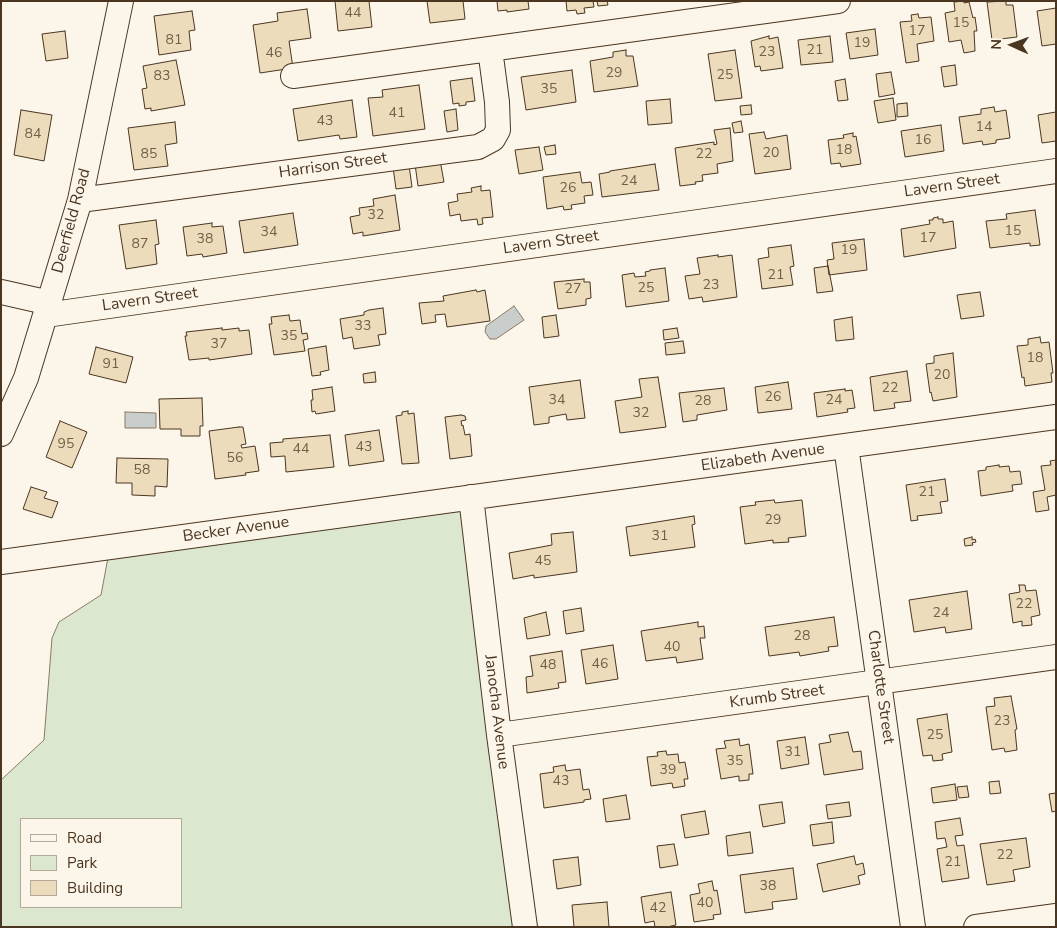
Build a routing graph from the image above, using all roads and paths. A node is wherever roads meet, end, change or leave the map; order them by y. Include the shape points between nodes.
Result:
1 (122, 1) edge
2 (838, 1) edge
3 (490, 49) junction
4 (293, 76) dead end
5 (1056, 171) edge
6 (80, 200) junction
7 (1, 292) edge
8 (48, 309) junction
9 (1056, 416) edge
10 (1, 434) edge
11 (846, 446) junction
12 (471, 497) junction
13 (1, 562) edge
14 (1056, 657) edge
15 (879, 683) junction
16 (499, 735) junction
17 (1056, 916) edge
18 (525, 927) edge
19 (913, 927) edge
20 (976, 927) edge

1 - 6 street, Deerfield Road
2 - 3 street
3 - 4 street
3 - 6 street, Harrison Street via 498,130 493,139 478,147
5 - 8 street, Lavern Street
6 - 8 street, Deerfield Road
7 - 8 street
8 - 10 street, Deerfield Road via 26,378
9 - 11 street, Elizabeth Avenue
11 - 12 street, Elizabeth Avenue
11 - 15 street, Charlotte Street
12 - 13 street, Becker Avenue
12 - 16 street, Janocha Avenue
14 - 15 street, Krumb Street
15 - 16 street, Krumb Street
15 - 19 street, Charlotte Street
16 - 18 street, Janocha Avenue
17 - 20 street

